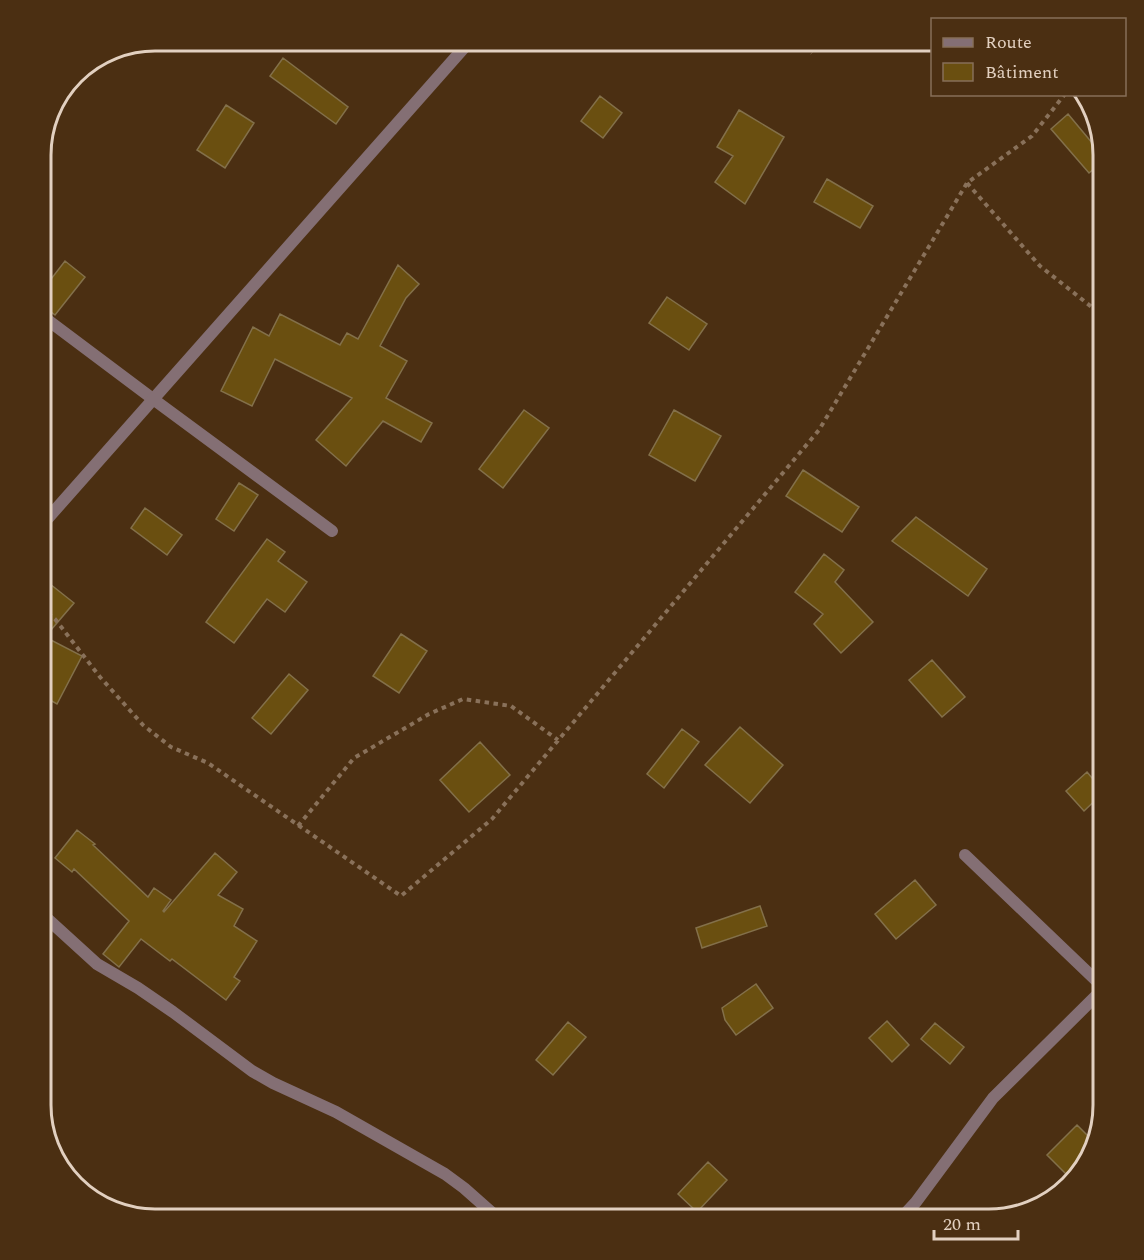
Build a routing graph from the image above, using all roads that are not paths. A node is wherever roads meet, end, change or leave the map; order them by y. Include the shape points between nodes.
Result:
1 (461, 51) edge
2 (51, 322) edge
3 (153, 399) junction
4 (51, 515) edge
5 (332, 531) dead end
6 (965, 855) dead end
7 (51, 923) edge
8 (1093, 977) edge
9 (1093, 999) edge
10 (487, 1209) edge
11 (910, 1209) edge

1 - 3 street
2 - 3 street
3 - 4 street
3 - 5 street
6 - 8 street
7 - 10 street via 97,964 173,1012 252,1071 336,1112 445,1174
9 - 11 street via 993,1098

